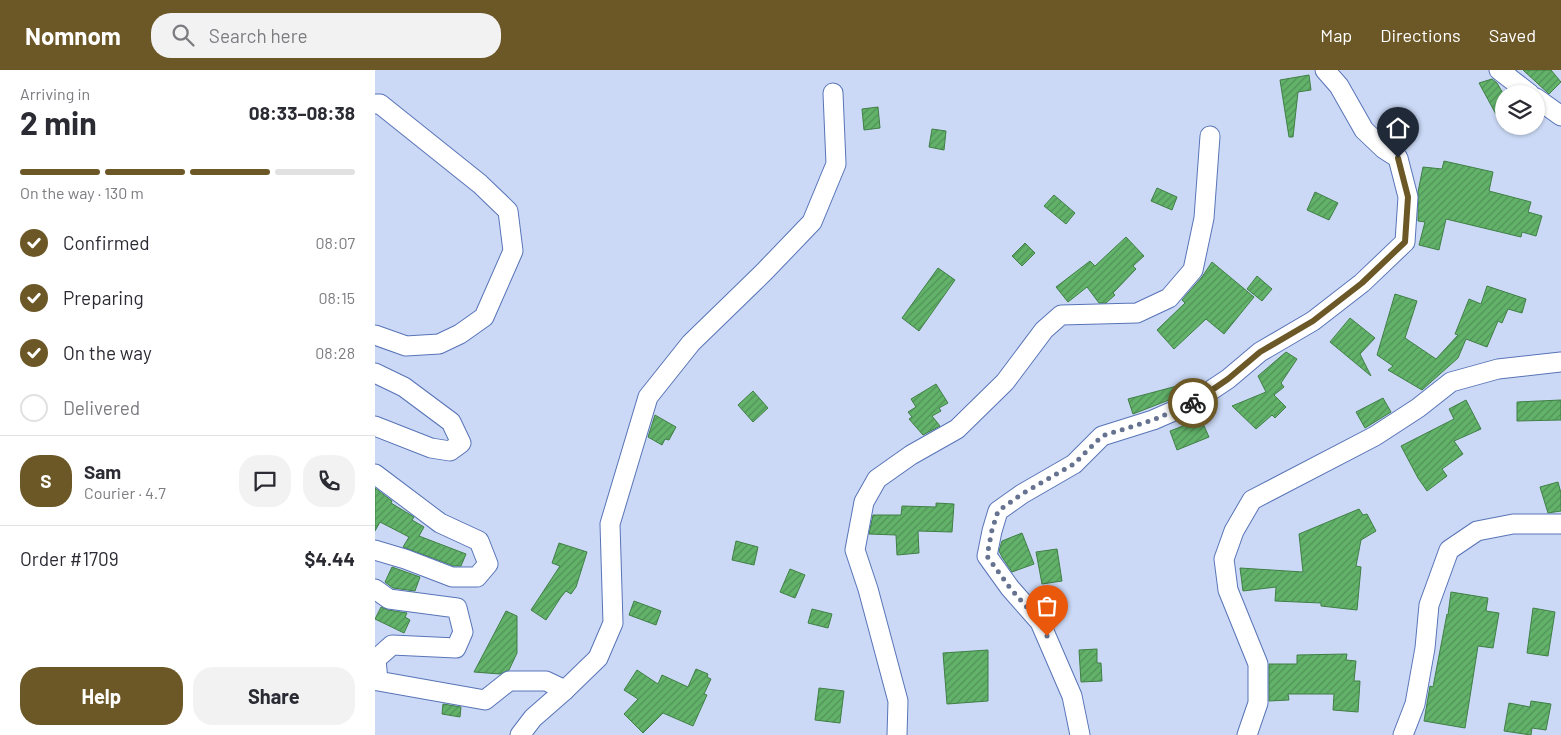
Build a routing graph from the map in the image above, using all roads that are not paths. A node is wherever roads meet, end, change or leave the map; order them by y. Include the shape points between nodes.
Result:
1 (1325, 70) edge
2 (1499, 70) edge
3 (1518, 85) edge
4 (833, 93) dead end
5 (375, 104) edge
6 (1545, 104) edge
7 (1561, 116) edge
8 (1210, 136) dead end
9 (375, 335) edge
10 (1561, 362) edge
11 (375, 373) edge
12 (375, 426) edge
13 (375, 474) edge
14 (1561, 524) edge
15 (375, 550) edge
16 (375, 589) edge
17 (376, 658) edge
18 (565, 690) junction
19 (520, 735) edge
20 (897, 735) edge
21 (1079, 735) edge
22 (1247, 735) edge
23 (1403, 735) edge

1 - 21 street via 1339,86 1364,130 1398,158 1408,197 1405,242 1362,283 1313,321 1260,352 1192,403 1153,420 1102,436 1074,464 998,511 987,556 1040,622 1072,696
2 - 3 street
4 - 18 street via 836,164 812,222 691,343 648,397 610,524 613,623 598,658
5 - 9 street via 380,104 480,184 508,211 513,252 484,317 460,334 439,344 406,346
6 - 7 street
8 - 20 street via 1204,218 1193,270 1169,298 1137,313 1061,315 1044,330 1005,382 957,429 877,479 864,502 855,550 898,701
10 - 22 street via 1498,369 1451,382 1375,436 1251,500 1234,530 1224,559 1228,590 1258,664 1258,703
11 - 12 street via 404,387 451,422 461,443 449,451 431,448
13 - 15 street via 441,523 479,541 488,564 477,577 452,577
14 - 23 street via 1513,524 1477,530 1449,550 1429,605 1415,704
16 - 17 street via 389,599 457,608 463,632 456,648 392,645
17 - 18 street via 378,681 485,700 509,682 546,682
18 - 19 street via 533,718

